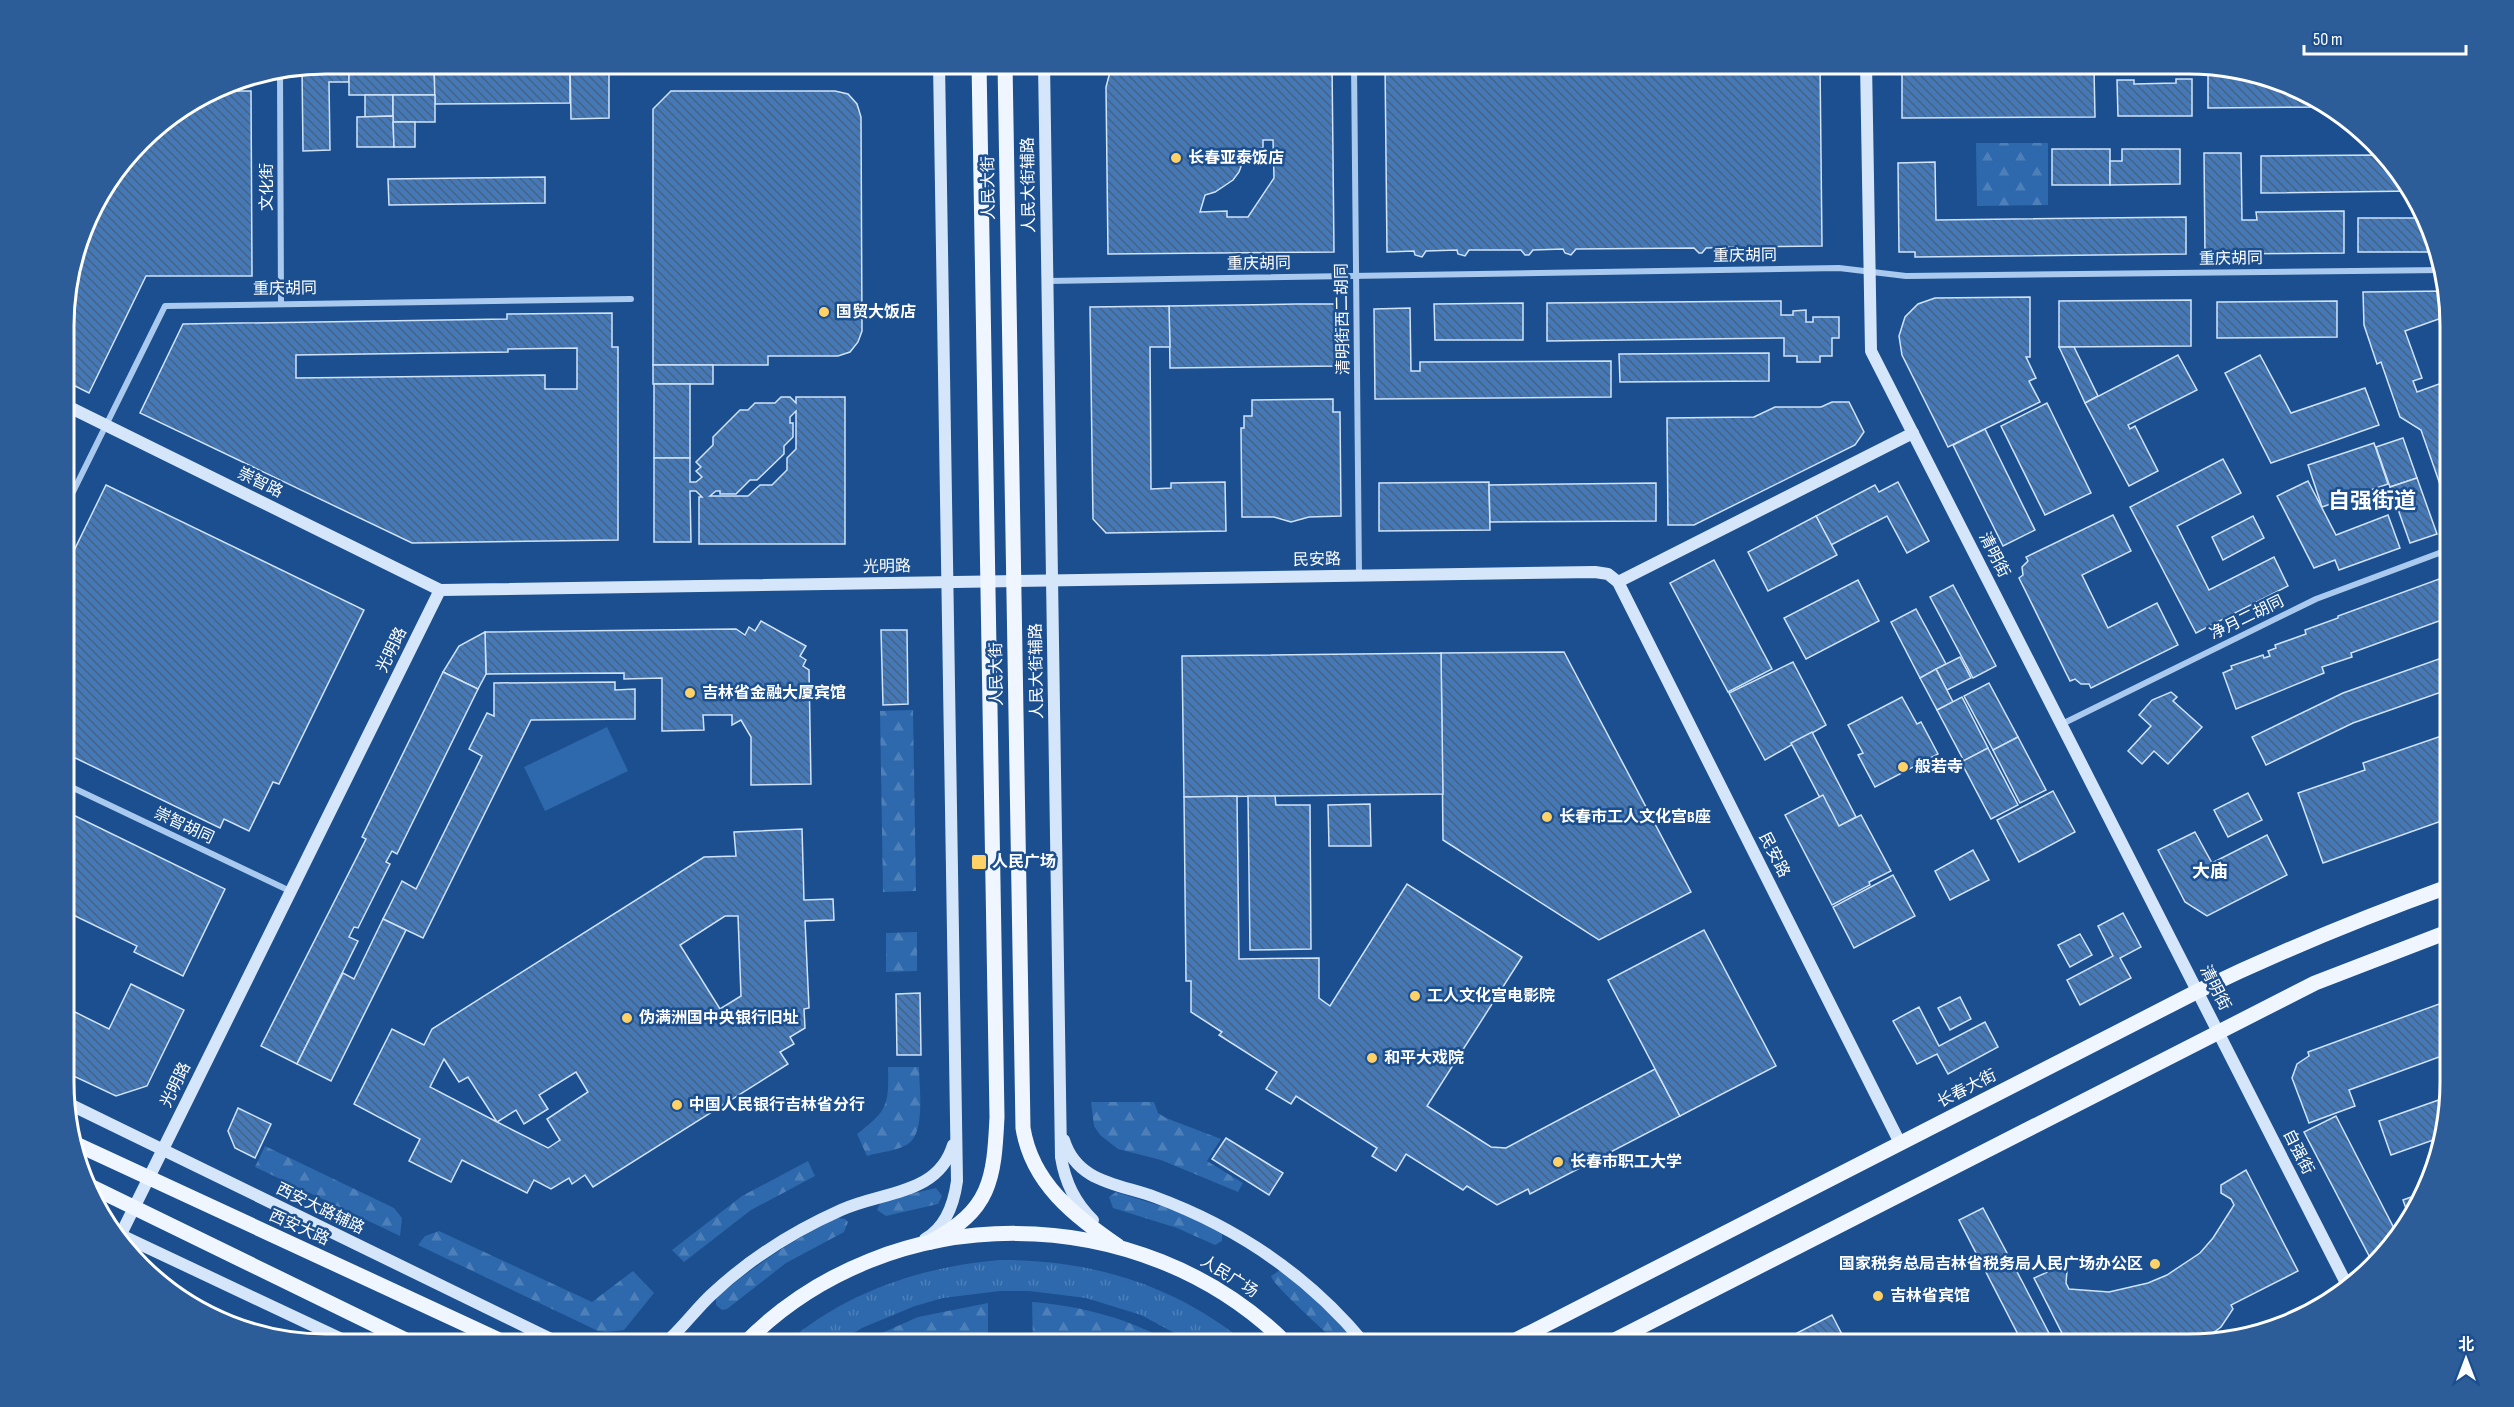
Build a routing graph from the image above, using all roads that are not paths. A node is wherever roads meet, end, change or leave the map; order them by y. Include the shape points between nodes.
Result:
1 (939, 74) edge
2 (979, 74) edge
3 (1005, 74) edge
4 (1044, 74) edge
5 (1354, 74) edge
6 (1866, 74) edge
7 (280, 78) edge
8 (2435, 270) edge
9 (1870, 272) junction
10 (1356, 276) junction
11 (1047, 281) junction
12 (631, 299) dead end
13 (281, 303) junction
14 (74, 410) edge
15 (105, 425) junction
16 (1913, 433) junction
17 (74, 489) edge
18 (2440, 553) edge
19 (1359, 576) junction
20 (1052, 581) junction
21 (988, 582) junction
22 (1014, 582) junction
23 (1618, 582) junction
24 (947, 583) junction
25 (440, 590) junction
26 (2062, 724) junction
27 (74, 788) edge
28 (2440, 890) edge
29 (291, 892) junction
30 (2440, 935) edge
31 (2198, 991) junction
32 (2218, 1032) junction
33 (75, 1107) edge
34 (956, 1120) junction
35 (1060, 1120) junction
36 (1900, 1143) junction
37 (82, 1147) edge
38 (162, 1150) junction
39 (148, 1179) junction
40 (98, 1190) edge
41 (134, 1208) junction
42 (120, 1228) edge
43 (130, 1241) edge
44 (930, 1242) junction
45 (910, 1247) junction
46 (1125, 1248) junction
47 (2344, 1279) edge
48 (331, 1334) edge
49 (393, 1334) edge
50 (486, 1334) edge
51 (540, 1334) edge
52 (673, 1334) edge
53 (755, 1334) edge
54 (1276, 1334) edge
55 (1356, 1334) edge
56 (1528, 1334) edge
57 (1628, 1334) edge

1 - 24 street
2 - 21 main road, 人民大街
3 - 22 main road, 人民大街
4 - 11 street, 人民大街辅路
5 - 10 street, 清明街西二胡同
6 - 9 street, 清明街
7 - 13 street, 文化街
8 - 9 street, 重庆胡同 via 1906,276
9 - 10 street, 重庆胡同 via 1839,268
9 - 16 street, 清明街 via 1871,351
10 - 11 street, 重庆胡同
10 - 19 street, 清明街西二胡同
11 - 20 street, 人民大街辅路
12 - 13 street, 重庆胡同
13 - 15 street, 重庆胡同 via 165,306
14 - 15 street, 崇智路
15 - 17 street, 重庆胡同
15 - 25 street, 崇智路
16 - 23 street
16 - 26 street, 清明街
18 - 26 street, 净月二胡同 via 2316,599
19 - 20 street, 民安路
19 - 23 street, 民安路 via 1595,572 1608,574
20 - 22 street, 民安路
20 - 35 street, 人民大街辅路
21 - 22 street, 光明路
21 - 24 street, 光明路
21 - 44 main road, 人民大街 via 995,1149 981,1202 959,1226
22 - 46 main road, 人民大街 via 1023,1128 1031,1160 1045,1183 1077,1217
23 - 36 street, 民安路
24 - 25 street, 光明路
24 - 34 street
25 - 29 street, 光明路
26 - 31 street, 清明街
27 - 29 street, 崇智胡同
28 - 31 main road, 长春大街 via 2296,944
29 - 38 street, 光明路
30 - 32 main road via 2315,983
31 - 32 street, 清明街
31 - 36 main road, 长春大街
32 - 47 street, 自强街
32 - 57 main road
33 - 38 street, 西安大路辅路
34 - 45 street via 955,1198 940,1226
34 - 52 street via 949,1159 932,1178 843,1209 774,1245 712,1293
35 - 46 street, 人民大街辅路 via 1061,1157 1071,1191 1082,1209
35 - 55 street via 1064,1143 1072,1158 1093,1178 1185,1208 1255,1244 1317,1291
36 - 56 main road, 长春大街
37 - 39 main road, 西安大路
38 - 39 street, 光明路
38 - 51 street, 西安大路辅路
39 - 41 street, 光明路
39 - 50 main road, 西安大路
40 - 41 main road
41 - 42 street, 光明路
41 - 49 main road
43 - 48 street
44 - 45 main road, 人民广场
44 - 46 main road, 人民广场 via 997,1232 1031,1232
45 - 53 main road, 人民广场 via 835,1277 778,1314
46 - 54 main road, 人民广场 via 1224,1292

